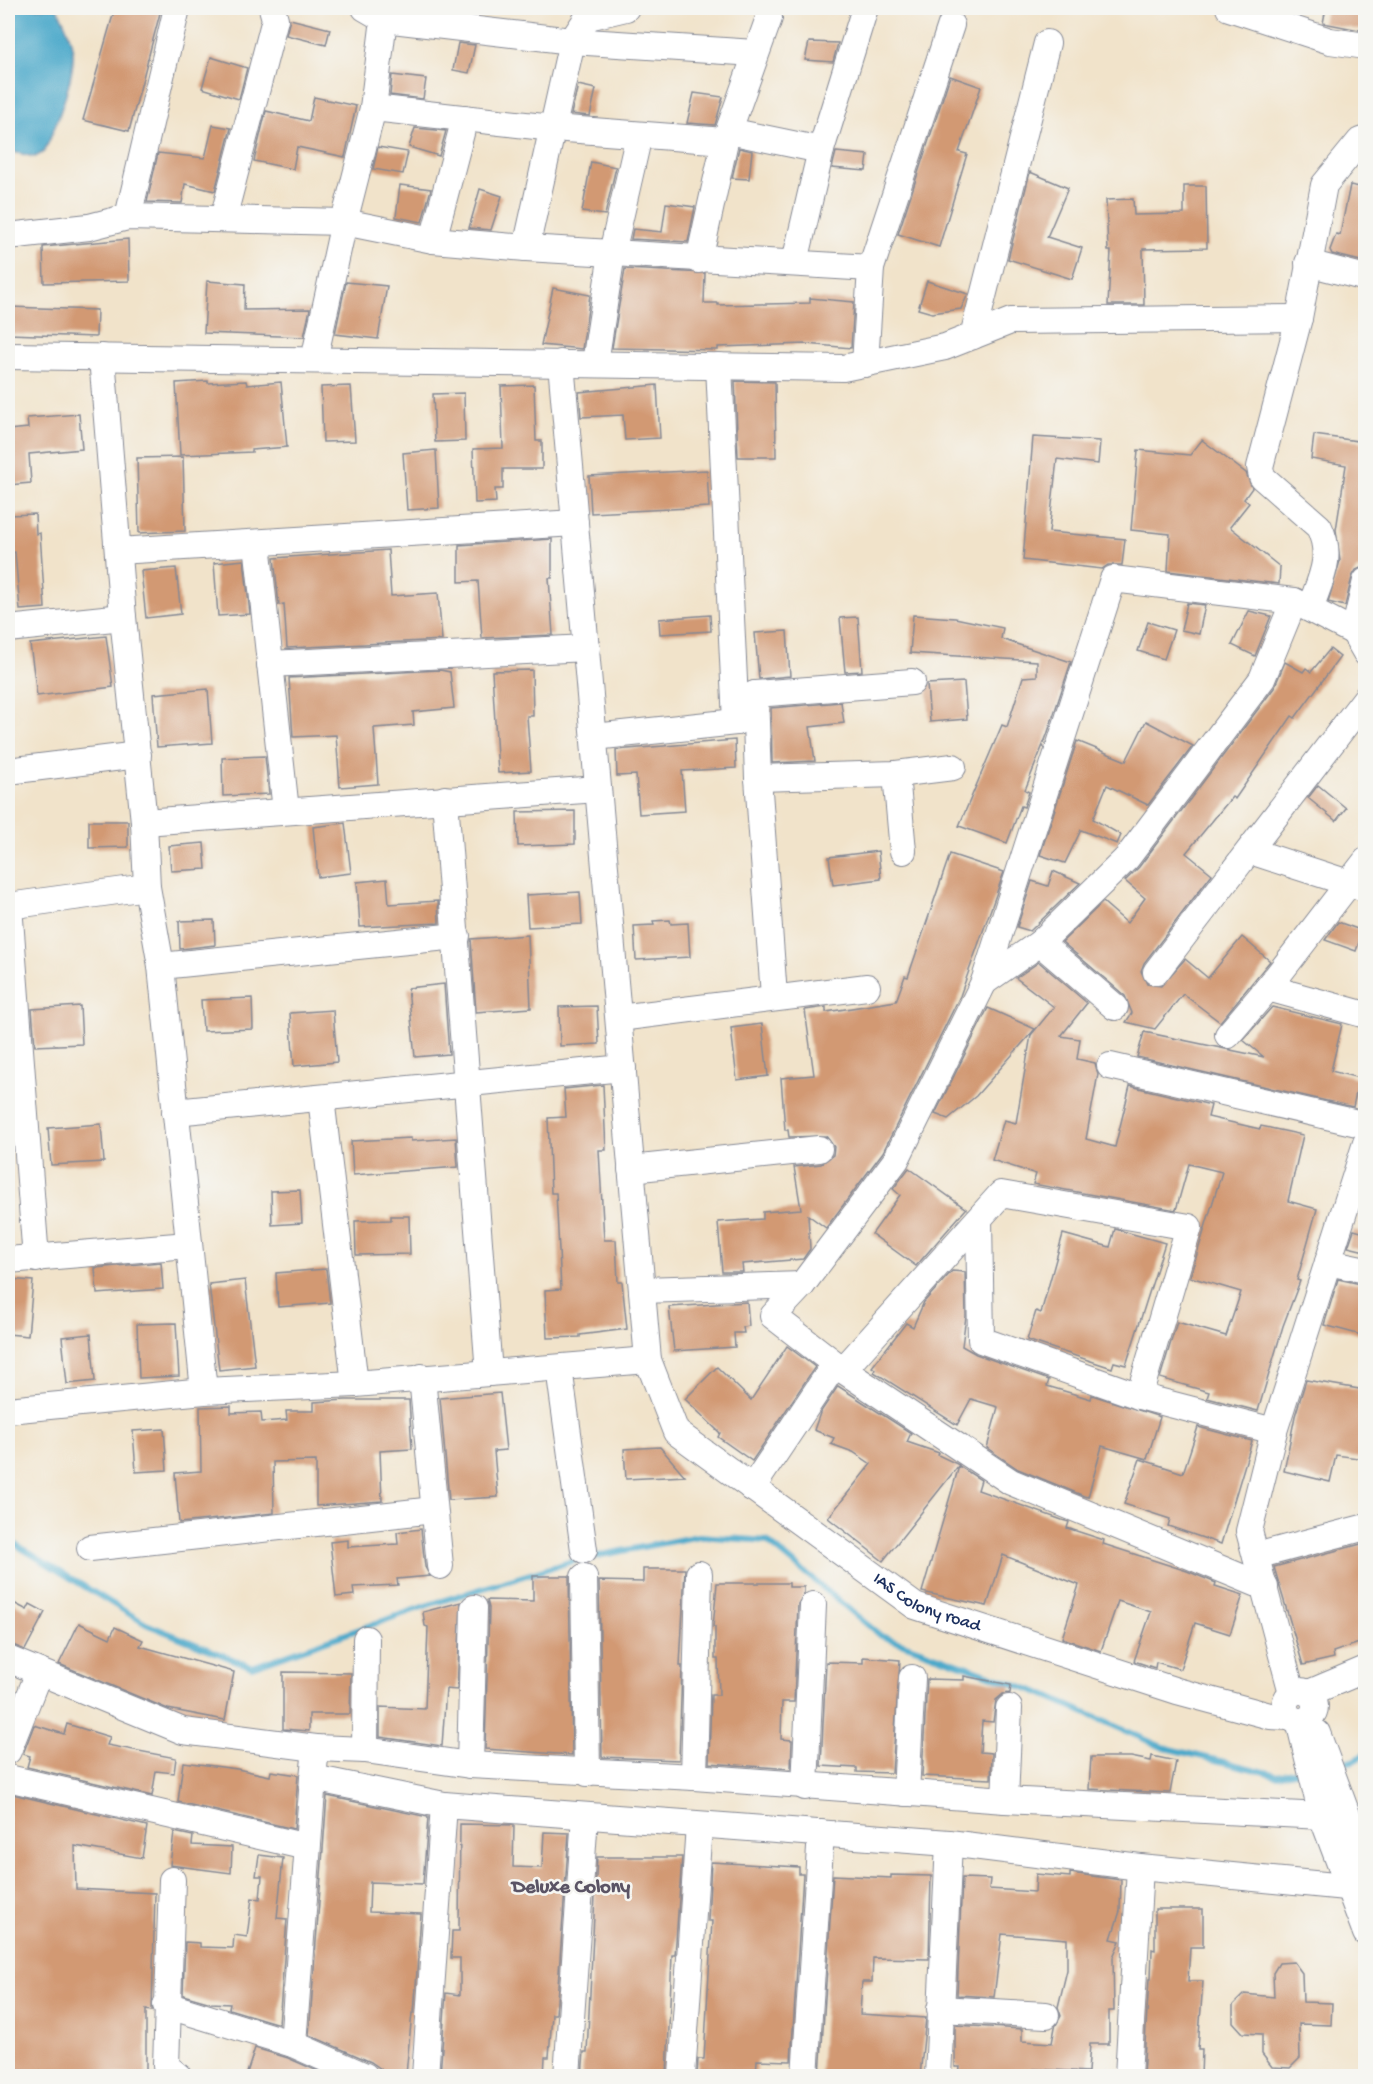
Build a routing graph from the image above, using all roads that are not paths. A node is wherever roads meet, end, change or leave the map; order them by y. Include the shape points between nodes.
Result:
1 (177, 8) edge
2 (272, 8) edge
3 (626, 8) edge
4 (865, 8) edge
5 (1229, 8) edge
6 (375, 13) edge
7 (769, 18) dead end
8 (951, 25) dead end
9 (572, 41) junction
10 (1047, 43) dead end
11 (1365, 46) edge
12 (755, 53) junction
13 (373, 108) junction
14 (465, 118) junction
15 (553, 129) junction
16 (639, 135) junction
17 (727, 136) junction
18 (1365, 139) edge
19 (821, 150) junction
20 (128, 217) junction
21 (223, 219) junction
22 (344, 222) junction
23 (8, 236) edge
24 (433, 240) junction
25 (526, 249) junction
26 (612, 253) junction
27 (699, 260) junction
28 (795, 262) junction
29 (1308, 263) junction
30 (871, 268) junction
31 (1365, 278) edge
32 (1299, 318) junction
33 (973, 336) junction
34 (8, 356) edge
35 (102, 357) junction
36 (314, 360) junction
37 (561, 363) junction
38 (595, 363) junction
39 (865, 364) junction
40 (719, 366) junction
41 (575, 523) junction
42 (257, 543) junction
43 (118, 551) junction
44 (1365, 581) edge
45 (1302, 605) junction
46 (123, 617) junction
47 (8, 628) edge
48 (1360, 642) edge
49 (587, 648) junction
50 (270, 664) junction
51 (912, 682) dead end
52 (755, 694) junction
53 (1365, 698) edge
54 (736, 722) junction
55 (594, 737) junction
56 (138, 754) junction
57 (953, 767) dead end
58 (8, 771) edge
59 (896, 774) junction
60 (758, 778) junction
61 (598, 789) junction
62 (445, 799) junction
63 (286, 811) junction
64 (144, 822) junction
65 (903, 850) dead end
66 (1250, 852) junction
67 (1365, 861) edge
68 (1357, 886) edge
69 (147, 888) junction
70 (8, 906) edge
71 (457, 936) junction
72 (1040, 943) junction
73 (161, 966) junction
74 (1156, 972) dead end
75 (984, 982) junction
76 (867, 987) dead end
77 (1268, 988) junction
78 (774, 996) junction
79 (1115, 1007) dead end
80 (1365, 1015) edge
81 (619, 1018) junction
82 (1228, 1035) dead end
83 (1110, 1066) dead end
84 (623, 1068) junction
85 (468, 1084) junction
86 (321, 1098) junction
87 (175, 1112) junction
88 (1365, 1125) edge
89 (1365, 1143) edge
90 (819, 1149) dead end
91 (631, 1169) junction
92 (979, 1219) junction
93 (188, 1245) junction
94 (36, 1259) junction
95 (8, 1260) edge
96 (1328, 1262) junction
97 (1365, 1270) edge
98 (802, 1284) junction
99 (642, 1290) junction
100 (648, 1360) junction
101 (839, 1367) junction
102 (559, 1368) junction
103 (489, 1373) junction
104 (422, 1377) junction
105 (355, 1384) junction
106 (204, 1391) junction
107 (1139, 1396) junction
108 (8, 1410) edge
109 (1274, 1431) junction
110 (752, 1488) junction
111 (434, 1510) junction
112 (1365, 1527) edge
113 (90, 1548) dead end
114 (584, 1550) dead end
115 (1256, 1556) junction
116 (440, 1566) dead end
117 (699, 1575) dead end
118 (584, 1577) dead end
119 (1264, 1587) junction
120 (813, 1605) dead end
121 (474, 1608) dead end
122 (366, 1639) dead end
123 (8, 1659) edge
124 (1365, 1669) edge
125 (39, 1672) junction
126 (912, 1678) dead end
127 (1009, 1708) dead end
128 (1300, 1708) junction
129 (316, 1748) junction
130 (8, 1750) edge
131 (365, 1750) junction
132 (470, 1765) junction
133 (1321, 1768) junction
134 (587, 1773) junction
135 (694, 1777) junction
136 (8, 1778) edge
137 (313, 1778) junction
138 (806, 1787) junction
139 (906, 1793) junction
140 (1005, 1800) junction
141 (444, 1805) junction
142 (585, 1816) junction
143 (1322, 1816) junction
144 (699, 1825) junction
145 (821, 1833) junction
146 (949, 1843) junction
147 (307, 1847) junction
148 (1363, 1854) edge
149 (1140, 1867) junction
150 (172, 1880) dead end
151 (1357, 1888) edge
152 (1365, 1933) edge
153 (166, 2005) junction
154 (940, 2009) junction
155 (1046, 2015) dead end
156 (293, 2044) junction
157 (178, 2076) edge
158 (362, 2076) edge
159 (425, 2076) edge
160 (567, 2076) edge
161 (682, 2076) edge
162 (805, 2076) edge
163 (938, 2076) edge
164 (1128, 2076) edge

1 - 20 street
2 - 21 street via 275,19
3 - 9 street via 588,17
4 - 19 street
5 - 11 street via 1330,41
6 - 9 street
6 - 13 street
7 - 12 street
8 - 30 street
9 - 12 street
9 - 15 street
10 - 33 street
12 - 17 street
13 - 14 street
13 - 22 street
14 - 15 street
14 - 24 street
15 - 16 street
15 - 25 street
16 - 17 street
16 - 26 street
17 - 19 street
17 - 27 street
18 - 29 street via 1359,141 1324,185
19 - 28 street
20 - 21 street
20 - 23 street via 89,227
21 - 22 street
22 - 24 street
22 - 36 street
24 - 25 street
25 - 26 street
26 - 27 street
26 - 38 street
27 - 28 street
28 - 30 street
29 - 31 street
29 - 32 street
30 - 39 street
32 - 33 street via 1011,321
32 - 45 street via 1260,467 1262,477 1319,527 1325,538 1328,553
33 - 39 street via 945,347
34 - 35 street
35 - 36 street
35 - 43 street
36 - 37 street
37 - 38 street
37 - 41 street, IAS Colony road
38 - 40 street
39 - 40 street via 843,368
40 - 54 street
41 - 42 street
41 - 49 street, IAS Colony road
42 - 43 street
42 - 50 street
43 - 46 street
44 - 48 street
45 - 48 street
45 - 72 street via 1262,679 1128,858
45 - 75 street via 1113,579
46 - 47 street
46 - 56 street
49 - 50 street
49 - 55 street, IAS Colony road
50 - 63 street
51 - 52 street
52 - 54 street
52 - 60 street
53 - 66 street
54 - 55 street
55 - 61 street, IAS Colony road
56 - 58 street
56 - 64 street
57 - 59 street
59 - 60 street
59 - 65 street
60 - 78 street
61 - 62 street
61 - 81 street, IAS Colony road
62 - 63 street
62 - 71 street
63 - 64 street
64 - 69 street
66 - 68 street
66 - 74 street
67 - 68 street
68 - 77 street
69 - 70 street
69 - 73 street
70 - 94 street
71 - 73 street
71 - 85 street
72 - 75 street
72 - 79 street
73 - 87 street
75 - 98 street via 896,1160
76 - 78 street
77 - 80 street
77 - 82 street
78 - 81 street
81 - 84 street, IAS Colony road
83 - 88 street
84 - 85 street
84 - 91 street, IAS Colony road
85 - 86 street
85 - 103 street
86 - 87 street
86 - 105 street
87 - 93 street
89 - 96 street
90 - 91 street
91 - 99 street, IAS Colony road
92 - 101 street
92 - 107 street via 981,1340
92 - 107 street via 1001,1194 1189,1227
93 - 94 street
93 - 106 street
94 - 95 street
96 - 97 street
96 - 109 street
98 - 99 street
98 - 101 street via 773,1316
99 - 100 street, IAS Colony road
100 - 102 street
100 - 110 street, IAS Colony road via 676,1432
101 - 110 street
101 - 119 street via 1011,1482
102 - 103 street
102 - 114 street
103 - 104 street
104 - 105 street
104 - 111 street
105 - 106 street
106 - 108 street
107 - 109 street
109 - 115 street via 1249,1531
110 - 128 street, IAS Colony road via 915,1606 1177,1691 1269,1716
111 - 113 street
111 - 116 street
112 - 115 street
115 - 119 street
117 - 135 street
118 - 134 street
119 - 128 street
120 - 138 street
121 - 132 street
122 - 131 street
123 - 125 street
124 - 128 street
125 - 129 street via 183,1731
125 - 130 street
126 - 139 street
127 - 140 street
128 - 133 street
129 - 131 street
129 - 137 street
131 - 132 street
132 - 134 street
133 - 143 street
133 - 148 street
134 - 135 street
135 - 138 street
136 - 147 street
137 - 141 street
137 - 147 street
138 - 139 street
139 - 140 street
140 - 143 street
141 - 142 street
141 - 159 street
142 - 144 street
142 - 160 street
143 - 151 street
144 - 145 street
144 - 161 street
145 - 146 street
145 - 162 street
146 - 149 street
146 - 154 street
147 - 156 street
149 - 151 street
149 - 164 street
150 - 153 street
151 - 152 street
153 - 156 street
153 - 157 street via 166,2066
154 - 155 street
154 - 163 street
156 - 158 street

